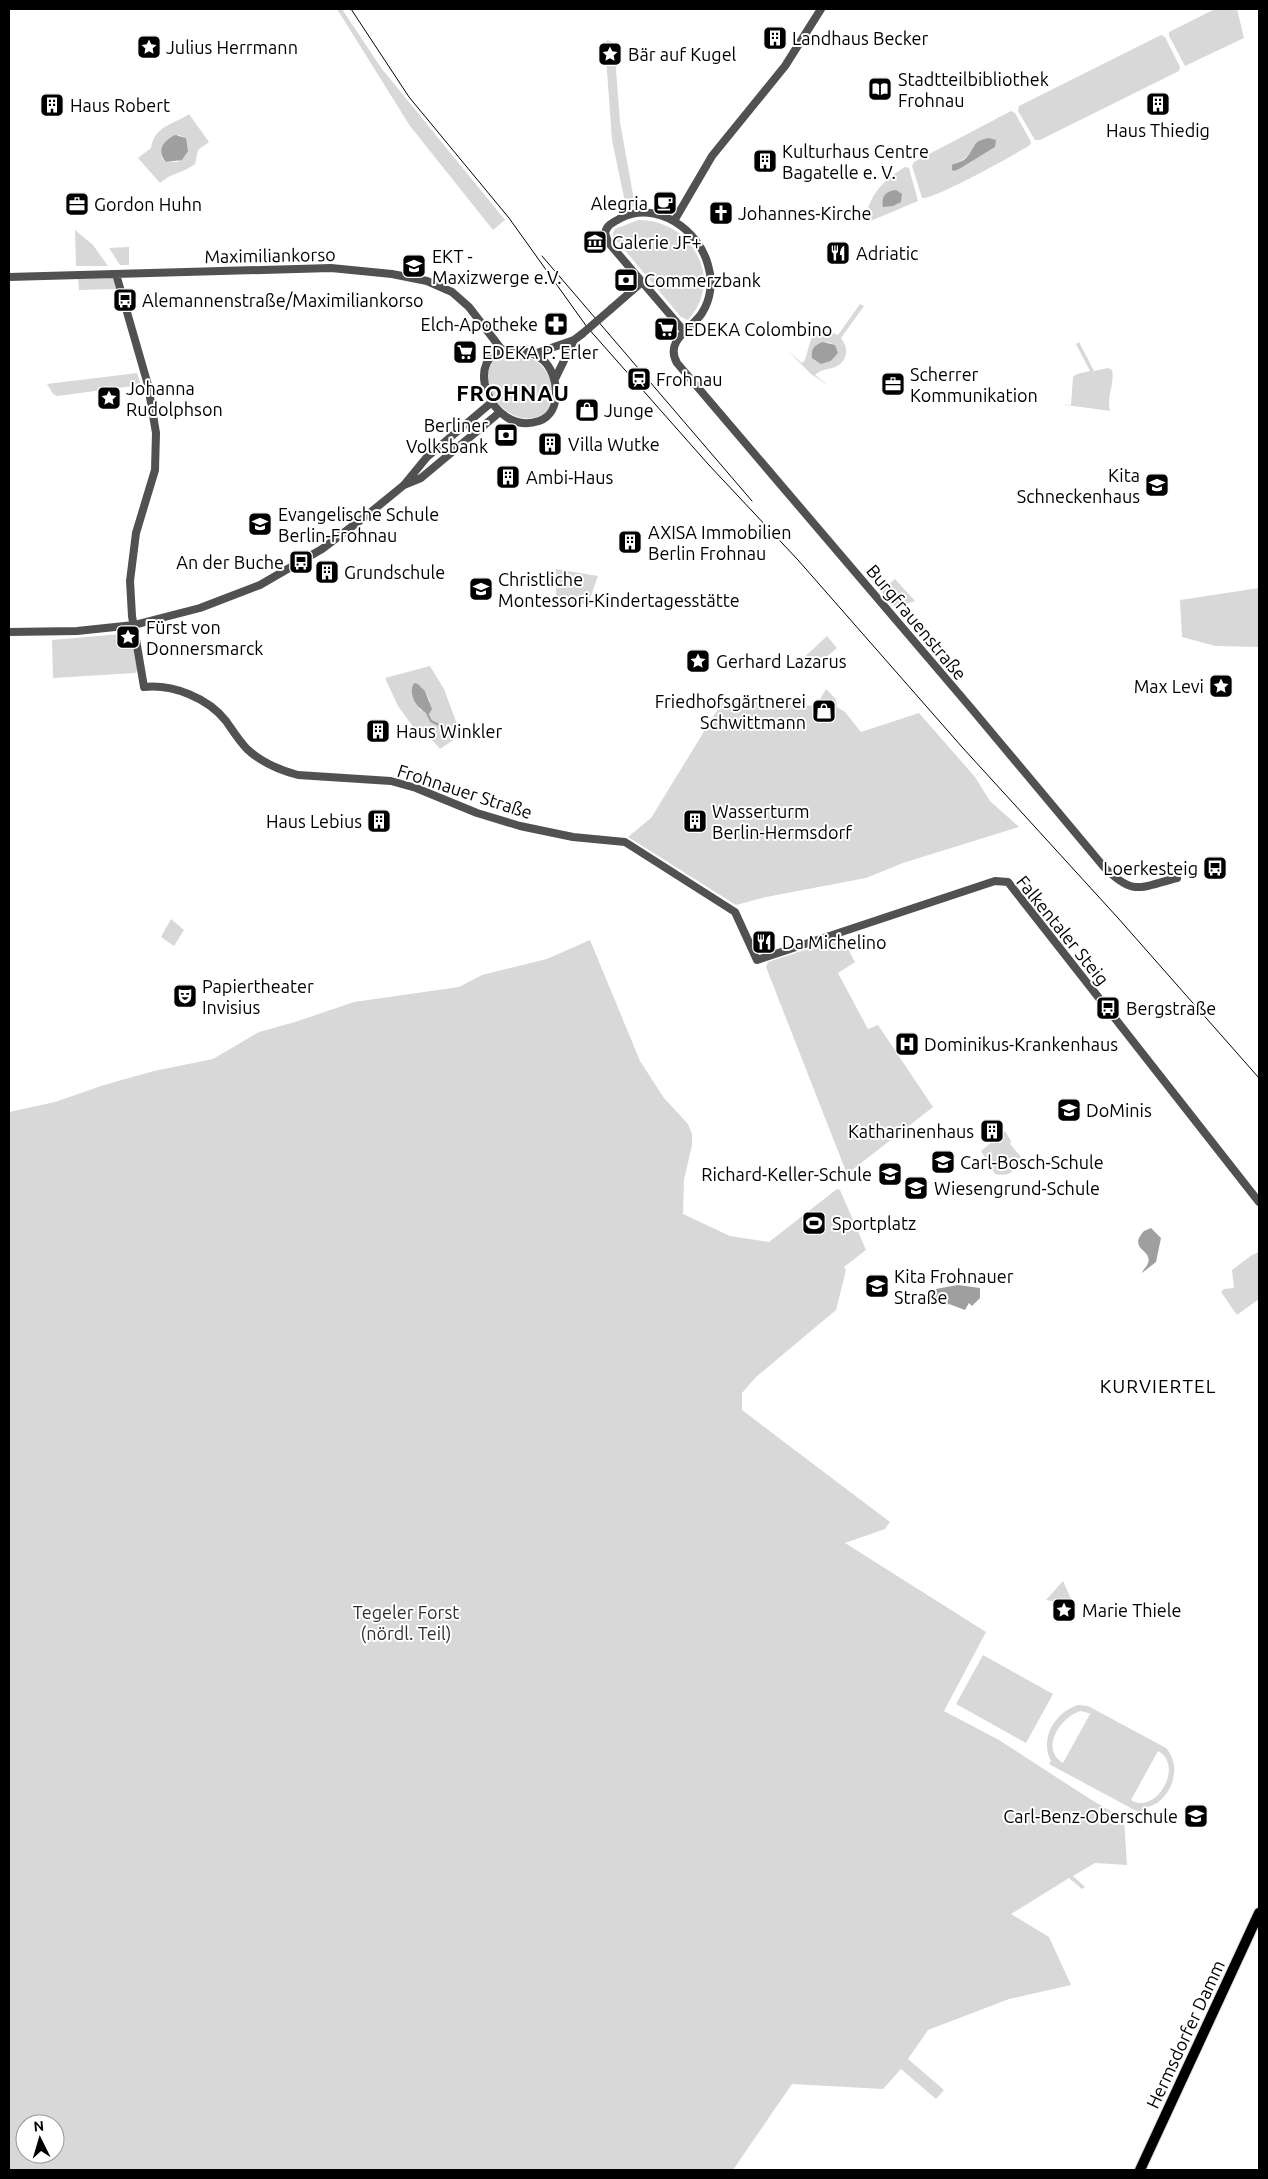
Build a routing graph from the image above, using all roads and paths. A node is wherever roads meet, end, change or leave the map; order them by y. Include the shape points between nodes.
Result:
1 (821, 9) edge
2 (674, 221) junction
3 (116, 274) junction
4 (9, 277) edge
5 (642, 282) junction
6 (684, 331) junction
7 (574, 340) junction
8 (502, 350) junction
9 (534, 354) junction
10 (555, 380) junction
11 (492, 402) junction
12 (500, 412) junction
13 (404, 485) junction
14 (134, 625) junction
15 (9, 632) edge
16 (1177, 878) dead end
17 (757, 960) joint
18 (1259, 1202) edge
19 (1259, 1913) edge
20 (1140, 2170) edge

1 - 2 street via 785,66 712,156
2 - 5 street via 656,214 639,213 626,216 606,229 608,242
2 - 6 street via 699,245 711,275 705,309
3 - 4 street, Maximiliankorso
3 - 8 street, Maximiliankorso via 331,268 407,276 454,294 480,320
3 - 14 street via 149,388 156,433 155,470 139,522 132,560 130,586
5 - 6 street
5 - 7 street, bridge
6 - 16 street, Burgfrauenstraße via 673,350 677,363 1104,868 1118,881 1132,887
7 - 9 street
7 - 10 street
8 - 9 street
8 - 11 street via 490,359 484,375 485,390
9 - 10 street via 549,366
10 - 12 street via 553,409 545,419 528,424
11 - 12 street
11 - 13 street via 427,457
12 - 13 street via 421,478
13 - 14 street via 322,549 260,585 202,608
14 - 15 street via 77,631
14 - 17 street, Frohnauer Straße via 144,687 176,690 202,700 218,712 260,760 283,771 305,775 391,781 520,826 573,837 625,842 735,912
17 - 18 street, Falkentaler Steig via 996,882 1008,882
19 - 20 main road, Hermsdorfer Damm

